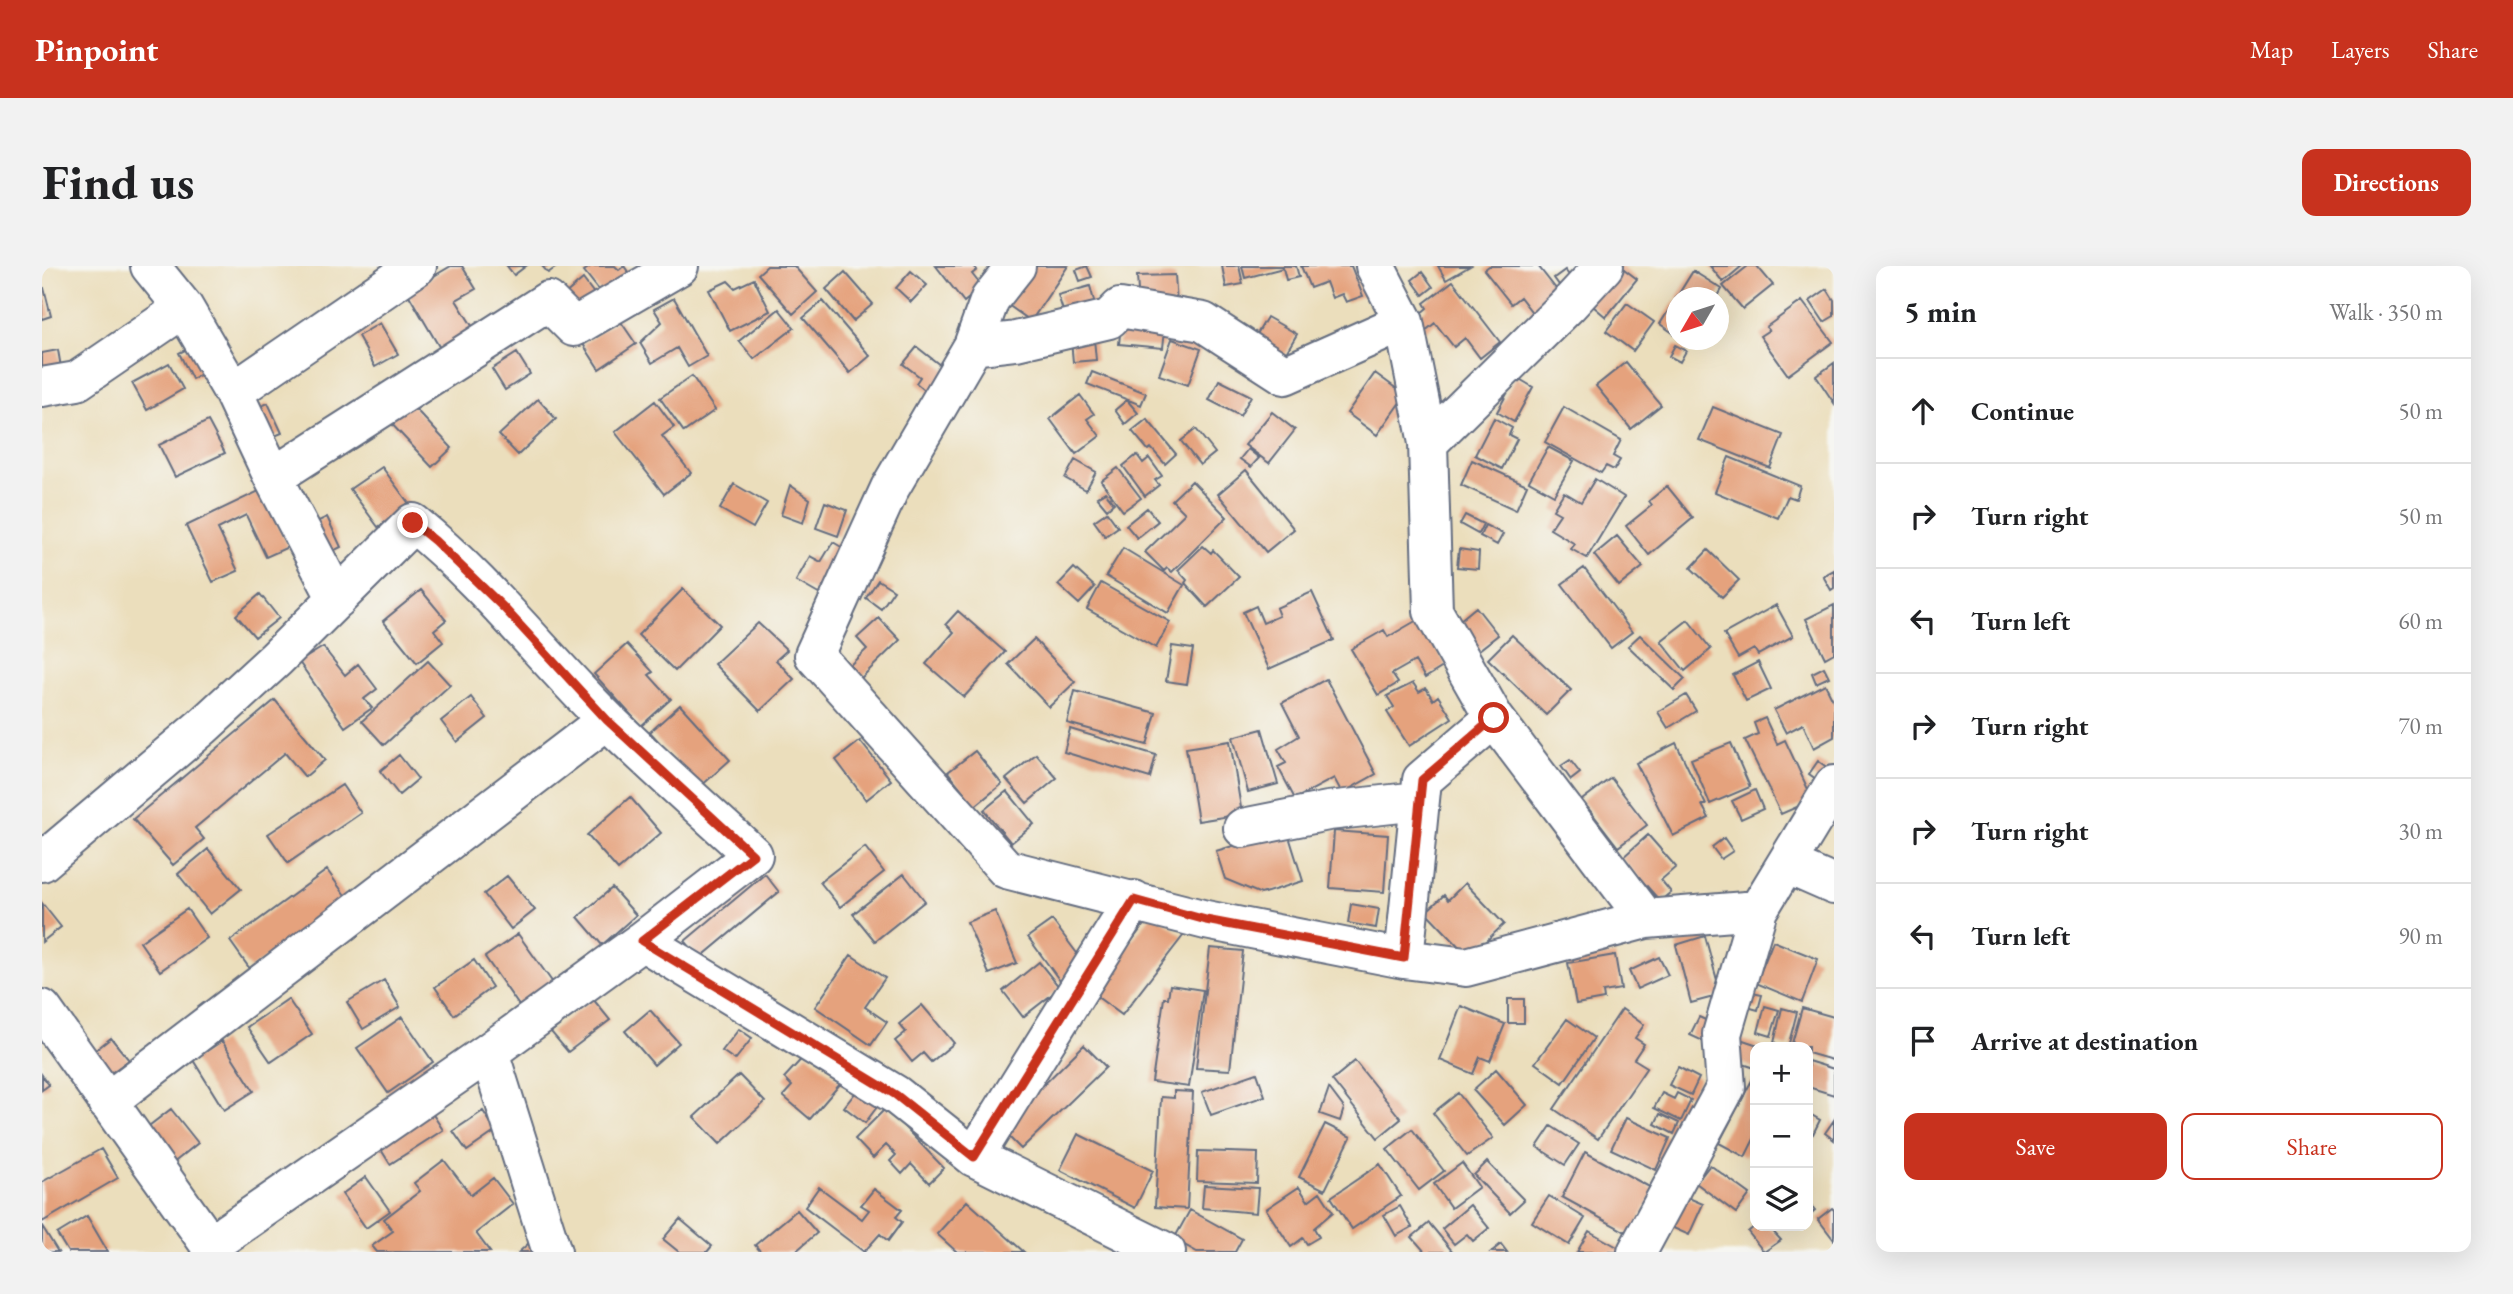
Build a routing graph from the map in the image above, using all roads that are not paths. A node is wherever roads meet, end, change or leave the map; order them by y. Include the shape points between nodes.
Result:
1 (150, 266) edge
2 (417, 266) edge
3 (679, 266) edge
4 (1016, 266) edge
5 (1375, 266) edge
6 (1604, 266) edge
7 (184, 308) junction
8 (1405, 322) junction
9 (973, 345) junction
10 (42, 387) edge
11 (233, 392) junction
12 (1428, 443) junction
13 (273, 477) junction
14 (337, 599) junction
15 (1494, 718) junction
16 (607, 720) junction
17 (1831, 795) edge
18 (1419, 801) junction
19 (1243, 828) dead end
20 (42, 862) edge
21 (1786, 864) junction
22 (1834, 885) edge
23 (1134, 900) junction
24 (1758, 910) junction
25 (1646, 919) junction
26 (642, 941) junction
27 (1404, 958) junction
28 (42, 1009) edge
29 (489, 1052) junction
30 (107, 1102) junction
31 (974, 1157) junction
32 (552, 1252) edge
33 (1166, 1252) edge
34 (1637, 1252) edge

1 - 7 street
2 - 11 street
3 - 13 street via 574,327 548,300
4 - 9 street via 990,299
5 - 8 street
6 - 12 street
7 - 10 street via 78,382
7 - 11 street
8 - 9 street via 1285,375 1203,322 1120,308 1109,320 1016,341
8 - 12 street
9 - 23 street via 890,488 814,655 1006,869
11 - 13 street
12 - 15 street via 1433,611
13 - 14 street
14 - 16 street via 413,523 504,608
14 - 20 street via 202,727
15 - 18 street via 1422,780
15 - 25 street
16 - 26 street via 753,855
16 - 30 street
17 - 21 street
18 - 19 street via 1328,811
18 - 27 street
21 - 22 street
21 - 24 street
23 - 27 street via 1206,920
23 - 31 street
24 - 25 street
24 - 34 street via 1722,1034 1726,1087
25 - 27 street via 1466,967
26 - 29 street
26 - 31 street via 896,1095
28 - 30 street
29 - 30 street via 210,1245
29 - 32 street
31 - 33 street

